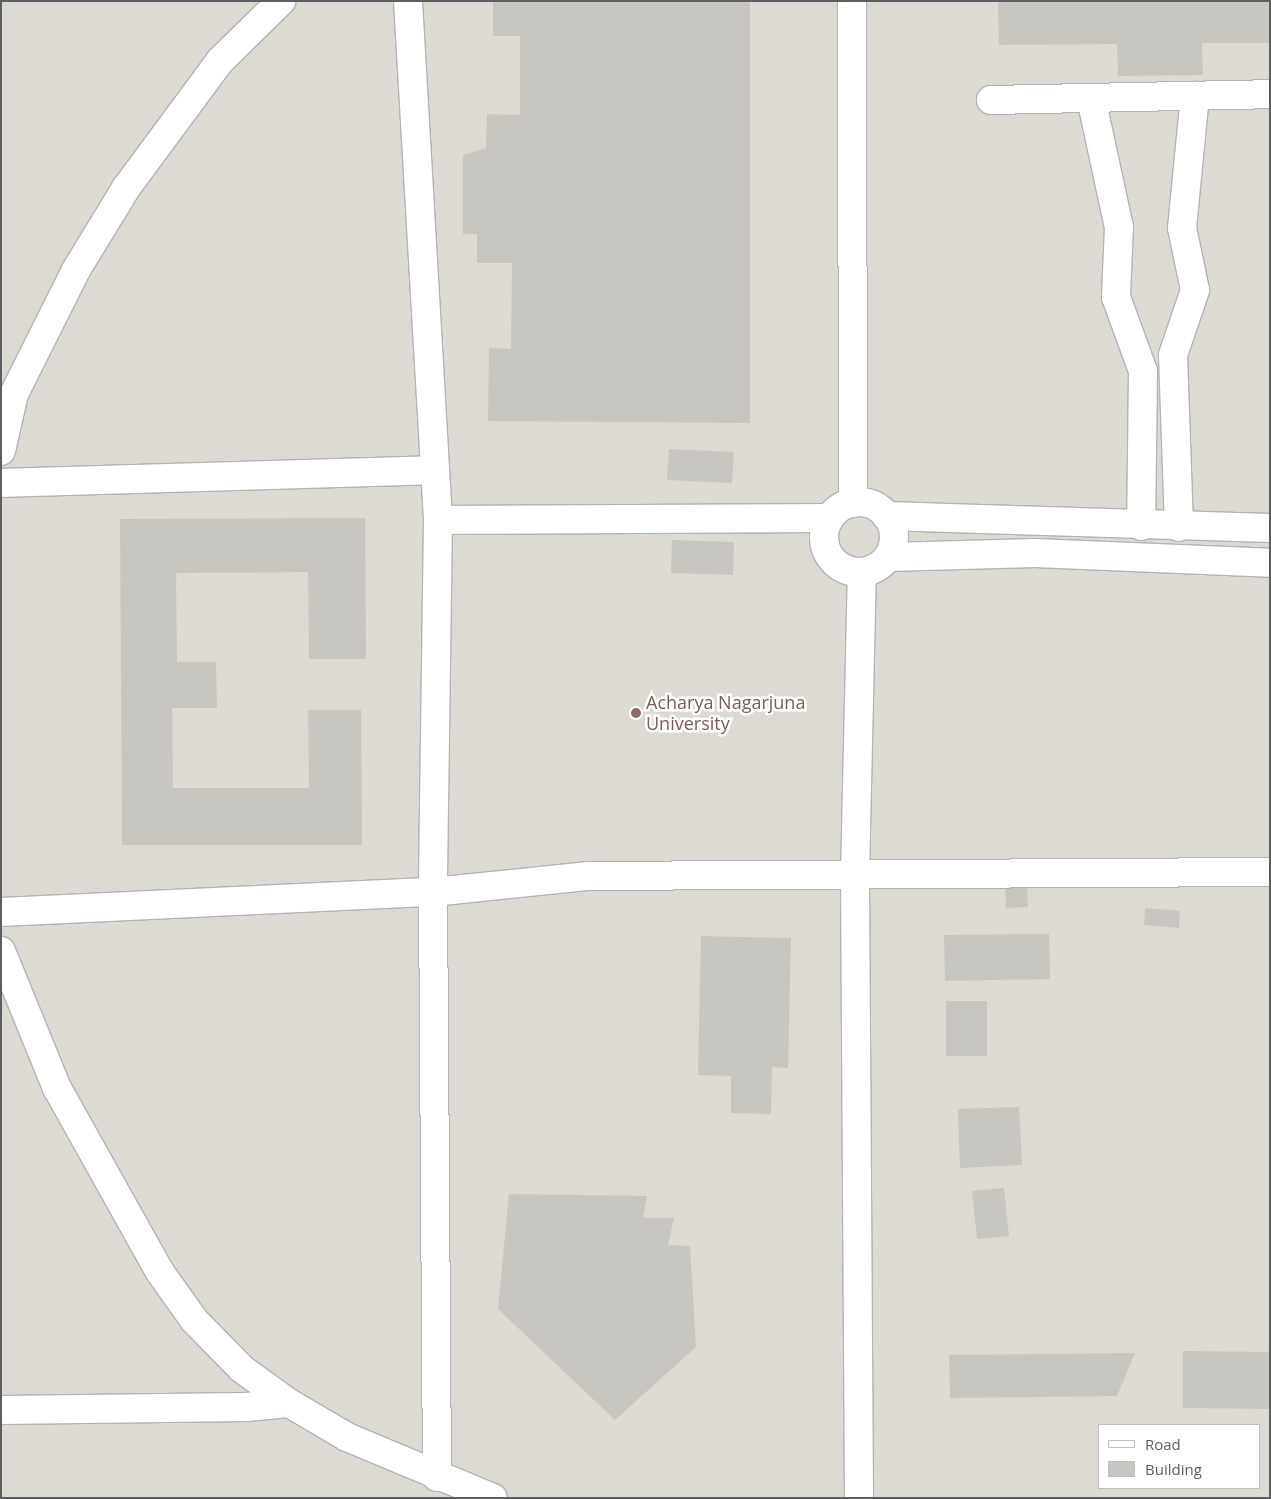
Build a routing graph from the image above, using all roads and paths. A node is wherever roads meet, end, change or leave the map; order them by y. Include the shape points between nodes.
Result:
1 (281, 1) edge
2 (408, 1) edge
3 (852, 1) edge
4 (1270, 94) edge
5 (1195, 96) junction
6 (1091, 98) junction
7 (991, 100) dead end
8 (1, 451) edge
9 (434, 470) junction
10 (1, 483) edge
11 (853, 503) junction
12 (886, 516) junction
13 (830, 518) junction
14 (438, 520) junction
15 (1160, 527) junction
16 (1270, 528) edge
17 (888, 557) junction
18 (1162, 560) junction
19 (1270, 563) edge
20 (862, 572) junction
21 (1270, 872) edge
22 (855, 875) junction
23 (433, 892) junction
24 (1, 912) edge
25 (1, 951) edge
26 (289, 1403) junction
27 (1, 1410) edge
28 (437, 1477) junction
29 (493, 1498) edge
30 (859, 1498) edge

1 - 8 lane via 220,62 126,188 76,270 14,394
2 - 9 lane
3 - 11 lane
4 - 5 lane
5 - 6 lane
5 - 15 lane via 1182,228 1195,290 1173,355
6 - 7 lane
6 - 15 lane via 1120,227 1116,298 1143,370
9 - 10 lane
9 - 14 lane
11 - 12 lane via 872,504
11 - 13 lane
12 - 15 lane
12 - 17 lane via 894,536
13 - 14 lane
13 - 20 lane via 824,539 832,560 841,567
14 - 23 lane
15 - 16 lane
15 - 18 lane
17 - 18 lane via 1035,553
17 - 20 lane
18 - 19 lane
20 - 22 lane
21 - 22 lane
22 - 23 lane via 589,876
22 - 30 lane
23 - 24 lane
23 - 28 lane
25 - 26 lane via 57,1088 160,1272 194,1320 242,1369
26 - 27 lane via 246,1407
26 - 28 lane via 346,1437
28 - 29 lane

